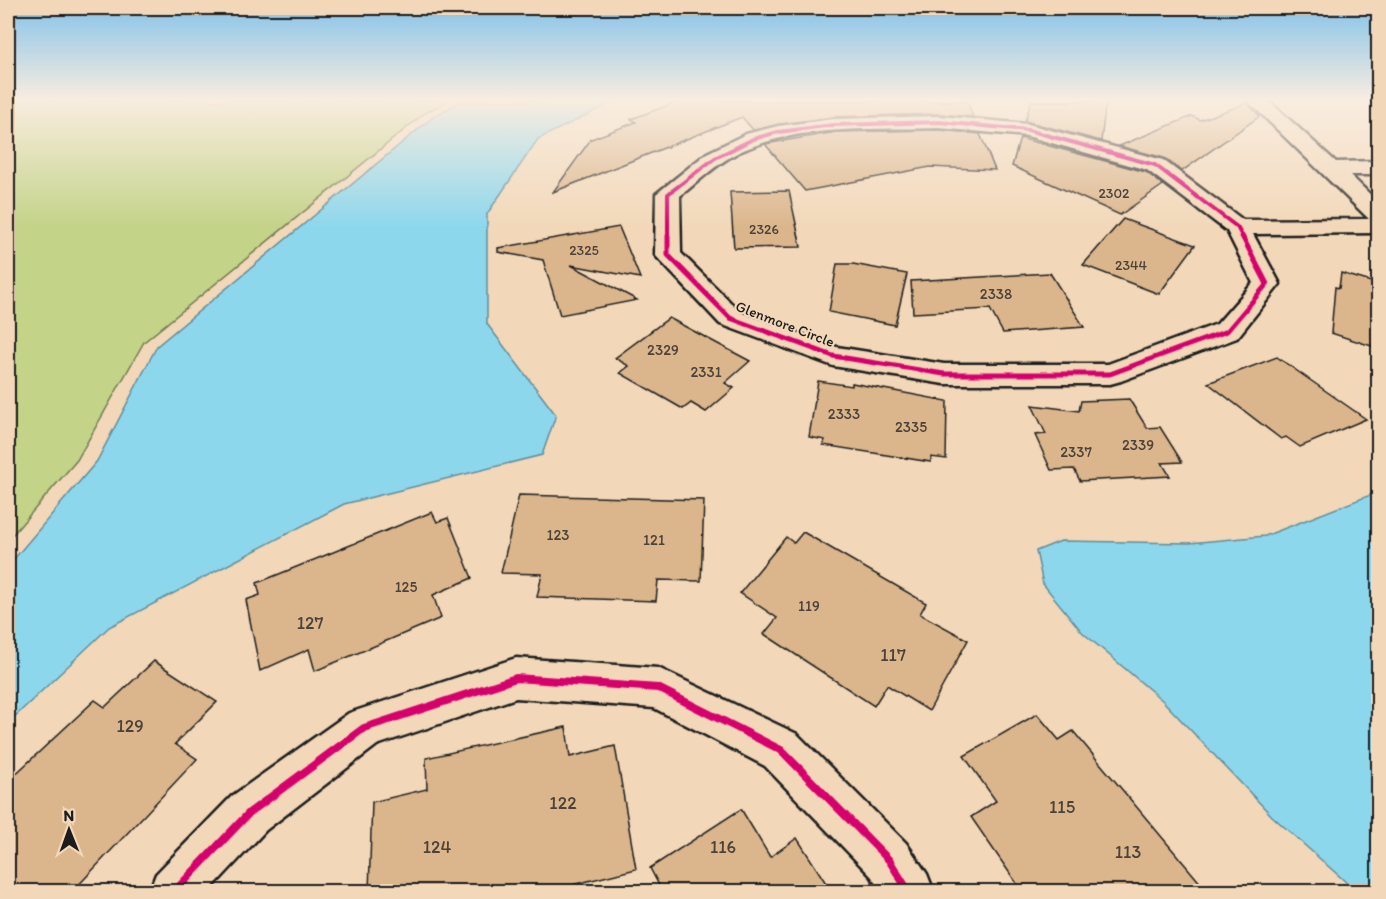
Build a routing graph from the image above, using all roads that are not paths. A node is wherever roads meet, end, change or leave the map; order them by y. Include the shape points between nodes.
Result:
1 (744, 143) edge
2 (1076, 143) edge
3 (1302, 143) edge
4 (1378, 168) edge
5 (1330, 169) junction
6 (1378, 214) edge
7 (1378, 226) edge
8 (1237, 227) junction
9 (174, 891) edge
10 (909, 891) edge

1 - 8 street, Glenmore Circle via 730,148 668,194 668,255 730,318 833,356 944,374 1110,374 1227,331 1267,284
2 - 8 street, Glenmore Circle via 1155,165
3 - 5 street
4 - 5 street
5 - 6 street
7 - 8 street
9 - 10 street via 249,813 364,728 516,678 658,688 781,750 889,860

